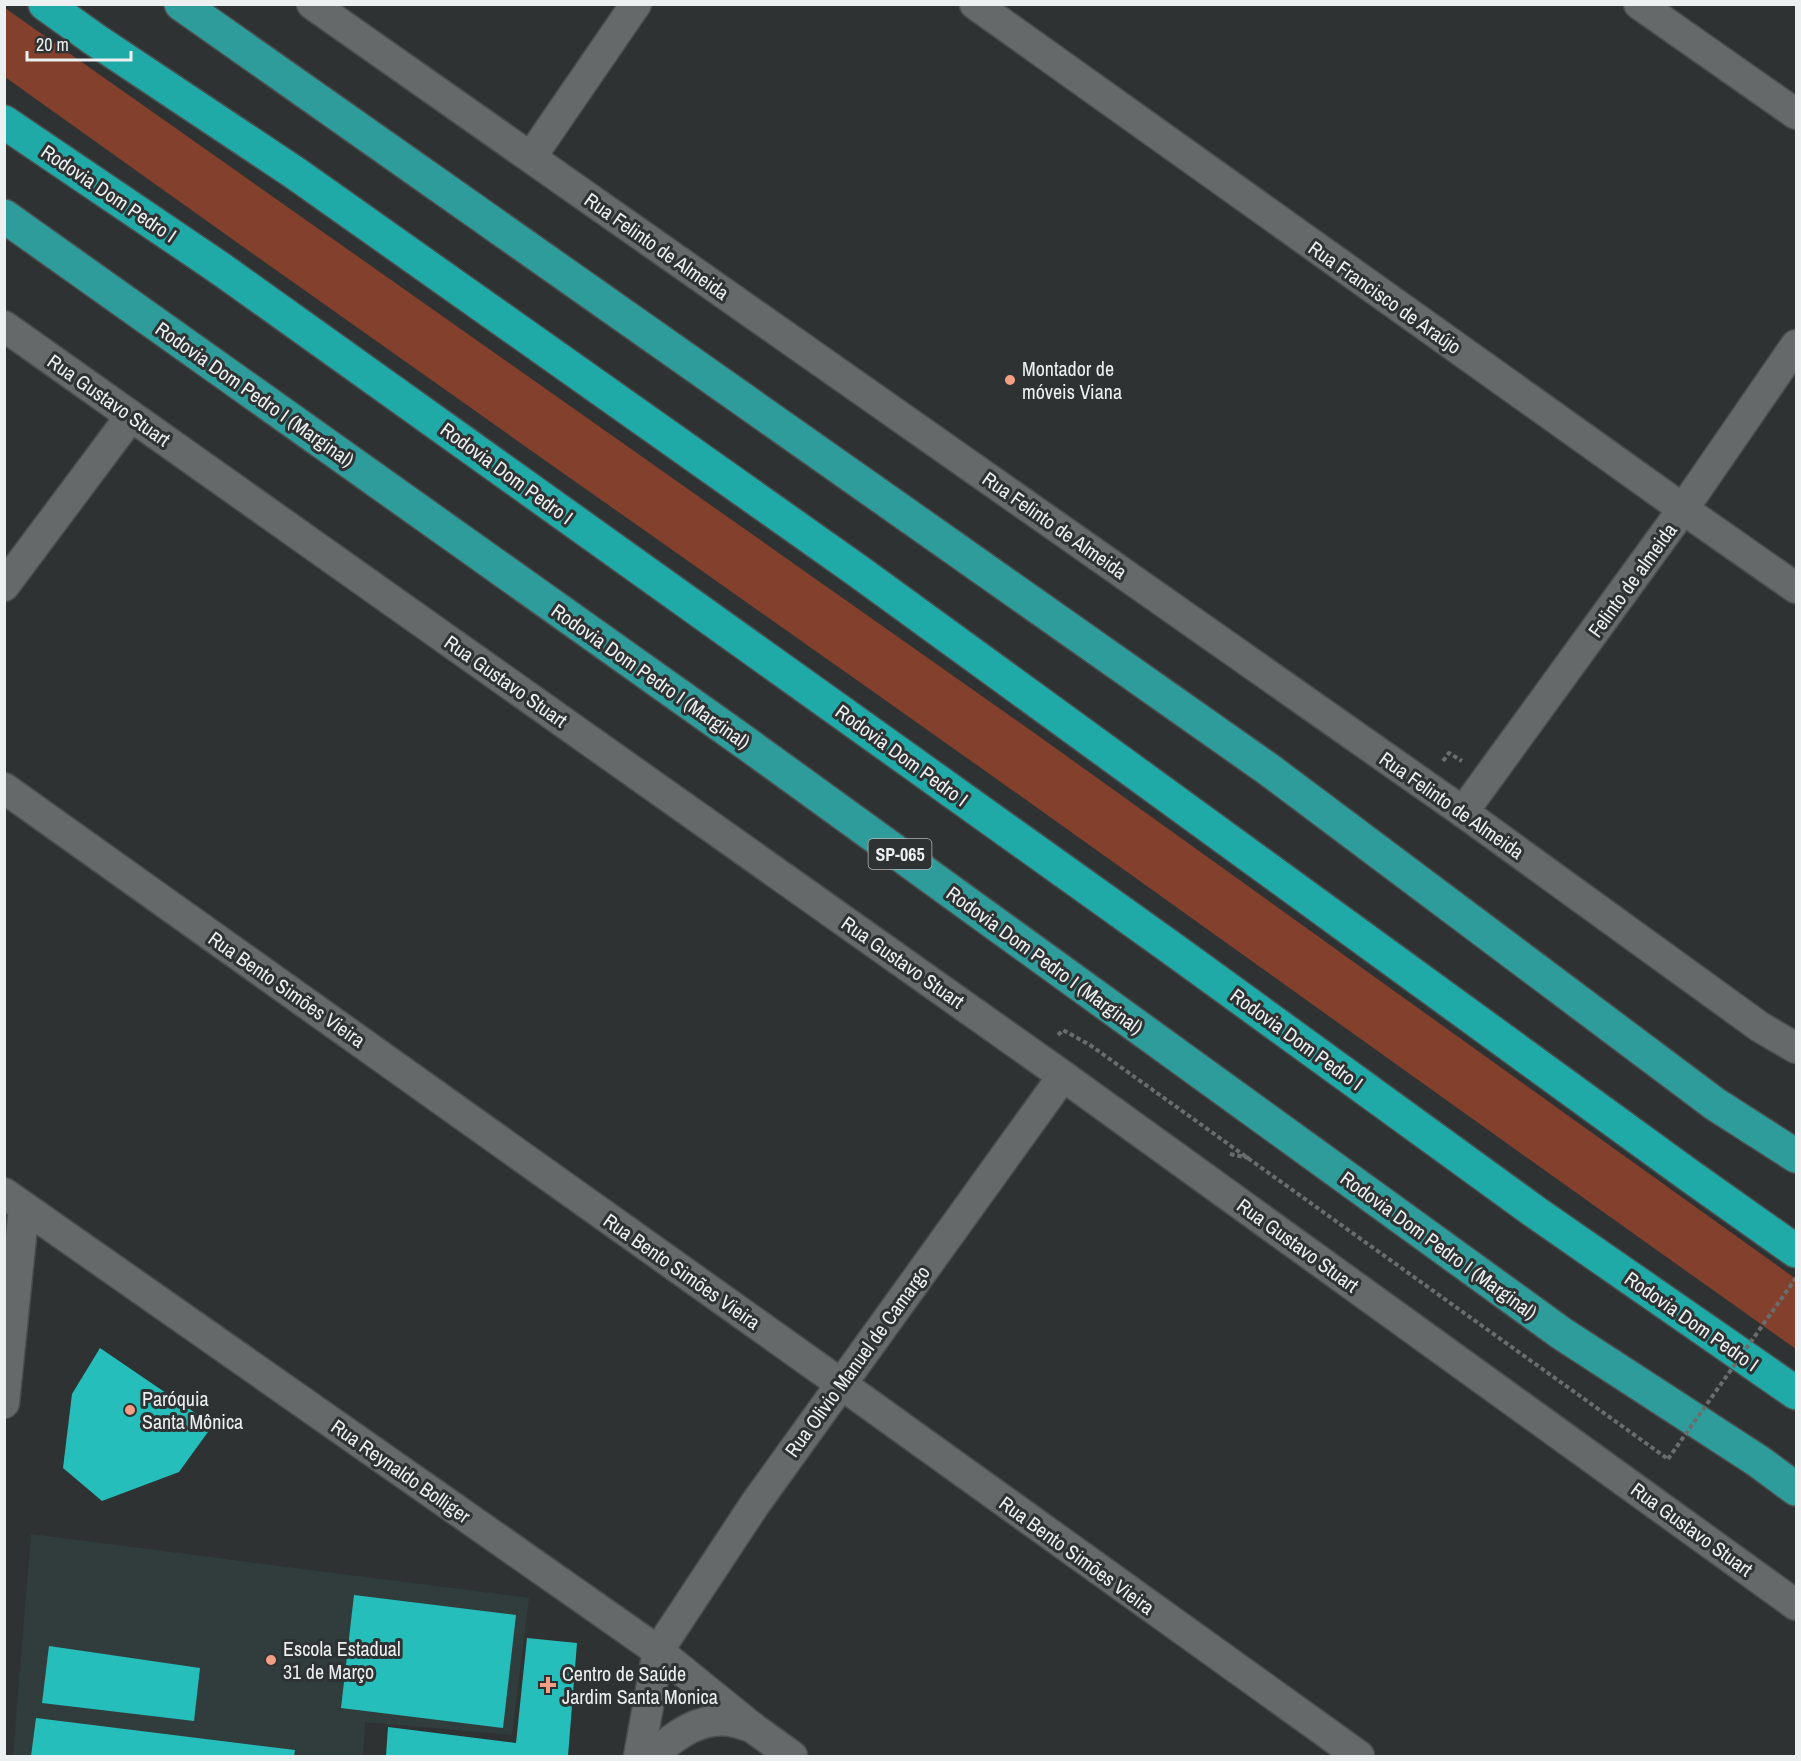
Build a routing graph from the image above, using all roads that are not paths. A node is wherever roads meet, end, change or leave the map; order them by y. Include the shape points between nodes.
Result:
1 (45, 4) edge
2 (181, 4) edge
3 (312, 4) edge
4 (636, 4) edge
5 (975, 4) edge
6 (1639, 4) edge
7 (1797, 114) edge
8 (4, 122) edge
9 (531, 157) junction
10 (4, 216) edge
11 (4, 326) edge
12 (1797, 345) edge
13 (131, 416) junction
14 (1683, 509) junction
15 (4, 586) edge
16 (1797, 588) edge
17 (4, 788) edge
18 (1463, 812) junction
19 (1797, 1048) edge
20 (1063, 1076) junction
21 (1797, 1156) edge
22 (14, 1201) edge
23 (1797, 1251) edge
24 (841, 1384) junction
25 (1797, 1393) edge
26 (4, 1403) edge
27 (1797, 1489) edge
28 (1797, 1605) edge
29 (658, 1651) junction
30 (753, 1728) junction
31 (639, 1756) edge
32 (653, 1756) edge
33 (792, 1756) edge
34 (1359, 1756) edge

1 - 23 highway via 295,173 858,571
2 - 21 highway via 1268,769 1715,1104
3 - 9 street, Rua Felinto de Almeida
4 - 9 street
5 - 14 street, Rua Francisco de Araújo
6 - 7 street
8 - 25 highway, Rodovia Dom Pedro I via 231,276 1538,1214
9 - 18 street, Rua Felinto de Almeida
10 - 27 highway, Rodovia Dom Pedro I (Marginal) / SP-065 via 733,734 1551,1326
11 - 13 street, Rua Gustavo Stuart
12 - 14 street, Felinto de almeida
13 - 15 street
13 - 20 street, Rua Gustavo Stuart
14 - 16 street, Rua Francisco de Araújo
14 - 18 street, Felinto de almeida
17 - 24 street, Rua Bento Simões Vieira
18 - 19 street, Rua Felinto de Almeida via 1760,1027
20 - 24 street, Rua Olivio Manuel de Camargo
20 - 28 street, Rua Gustavo Stuart
22 - 26 street
22 - 29 street, Rua Reynaldo Bolliger
24 - 29 street, Rua Olivio Manuel de Camargo via 755,1504
24 - 34 street, Rua Bento Simões Vieira
29 - 30 street, Rua Reynaldo Bolliger
29 - 31 street
30 - 32 street via 728,1721 707,1722 666,1743
30 - 33 street, Rua Reynaldo Bolliger

